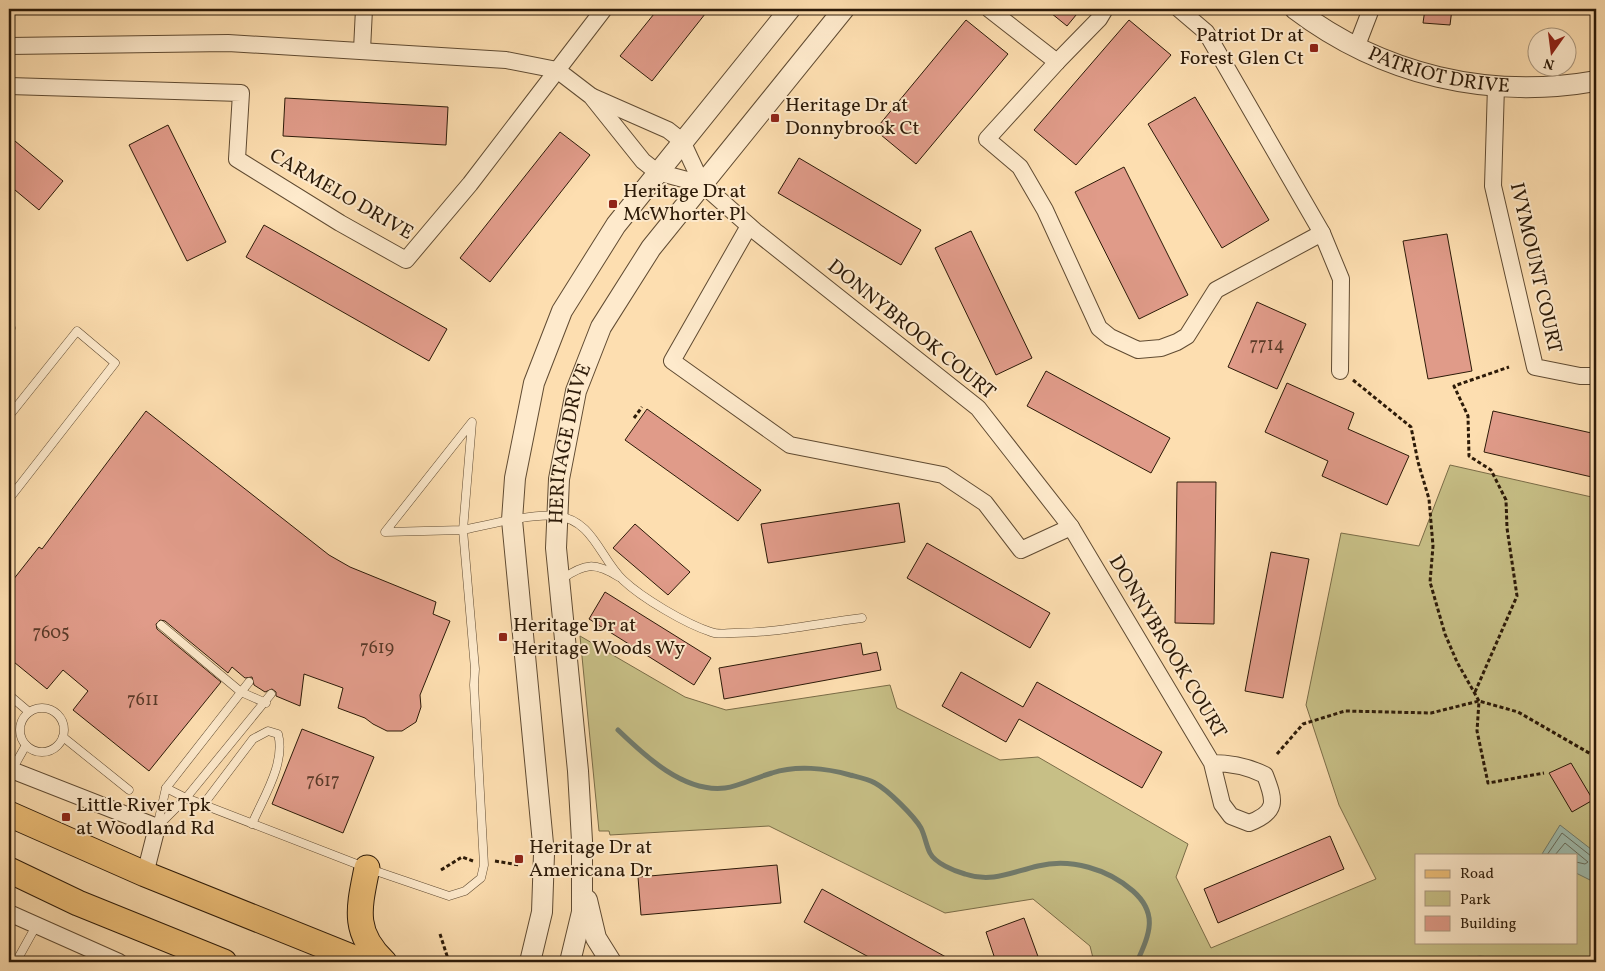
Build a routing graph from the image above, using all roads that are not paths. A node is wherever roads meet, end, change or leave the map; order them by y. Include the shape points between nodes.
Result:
1 (364, 9) edge
2 (604, 9) edge
3 (790, 9) edge
4 (844, 9) edge
5 (989, 9) edge
6 (1105, 9) edge
7 (1178, 9) edge
8 (1295, 9) edge
9 (1371, 9) edge
10 (9, 46) edge
11 (1356, 48) junction
12 (362, 50) junction
13 (1057, 62) junction
14 (557, 70) junction
15 (1596, 81) edge
16 (9, 86) edge
17 (1496, 86) junction
18 (591, 96) junction
19 (682, 141) junction
20 (657, 172) junction
21 (702, 184) junction
22 (749, 226) junction
23 (1322, 233) junction
24 (1346, 375) road end
25 (1596, 376) edge
26 (9, 416) edge
27 (9, 498) edge
28 (556, 516) junction
29 (512, 520) junction
30 (1071, 527) junction
31 (463, 530) junction
32 (622, 579) junction
33 (559, 581) junction
34 (862, 618) dead end
35 (160, 626) dead end
36 (249, 682) dead end
37 (241, 692) junction
38 (271, 694) dead end
39 (9, 695) edge
40 (266, 703) junction
41 (29, 712) junction
42 (63, 737) junction
43 (26, 745) junction
44 (1212, 763) dead end
45 (10, 769) edge
46 (166, 788) junction
47 (129, 790) dead end
48 (186, 798) junction
49 (203, 805) junction
50 (9, 814) edge
51 (252, 824) junction
52 (157, 827) junction
53 (367, 868) junction
54 (9, 870) edge
55 (145, 874) junction
56 (582, 877) junction
57 (9, 913) edge
58 (36, 926) junction
59 (214, 960) edge
60 (16, 962) edge
61 (119, 962) edge
62 (364, 962) edge
63 (384, 962) edge
64 (530, 962) edge
65 (570, 962) edge
66 (611, 962) edge

1 - 12 street
2 - 14 street, CARMELO DRIVE
3 - 19 street
4 - 21 street, HERITAGE DRIVE
5 - 13 street
6 - 13 street
7 - 23 street via 1206,32
8 - 11 street, PATRIOT DRIVE
9 - 11 street
10 - 12 street via 228,43
11 - 17 street, PATRIOT DRIVE via 1424,74 1461,83
12 - 14 street via 506,60
13 - 23 street via 987,139 1020,167 1045,210 1100,328 1110,337 1138,350 1177,342 1187,336 1216,290
14 - 16 street, CARMELO DRIVE via 470,184 406,260 237,159 241,93
14 - 18 street
15 - 17 street, PATRIOT DRIVE via 1539,88
17 - 25 street, IVYMOUNT COURT via 1493,186 1535,367
18 - 19 street via 668,130
18 - 20 street via 642,161
19 - 20 street
19 - 21 street
20 - 21 street
20 - 29 street via 616,225 562,311 534,383 515,478
21 - 22 street, DONNYBROOK COURT
21 - 28 street, HERITAGE DRIVE via 651,248 601,327 576,391 559,479
22 - 30 street, DONNYBROOK COURT via 978,408
22 - 30 street via 672,360 790,445 943,475 985,504 1021,550
23 - 24 street via 1341,279
26 - 27 lane via 77,331 115,363
28 - 29 lane
28 - 32 lane via 584,528
28 - 33 street, HERITAGE DRIVE
29 - 31 lane
29 - 64 street via 544,854 542,912
30 - 44 street, DONNYBROOK COURT
31 - 31 lane via 471,431 472,422 386,532
31 - 53 lane via 475,669 484,865 481,878 465,891 449,896
32 - 33 lane via 604,567 592,565 575,570
32 - 34 lane via 668,611 712,633 749,633
33 - 56 street, HERITAGE DRIVE via 578,771
35 - 37 lane
36 - 37 lane
37 - 40 lane
37 - 46 lane
38 - 40 lane
39 - 41 lane
40 - 48 lane
41 - 42 lane via 42,708 56,712 64,724
41 - 43 lane via 21,724
42 - 43 lane via 59,744 46,751
42 - 47 lane
43 - 45 lane
45 - 52 street
46 - 48 lane
46 - 52 lane
48 - 49 lane
48 - 52 lane
49 - 51 lane
49 - 51 lane via 253,739 268,731 278,734 281,746 278,760
50 - 55 main road
51 - 53 lane
52 - 55 street
53 - 63 main road via 359,920 364,938
54 - 59 main road
55 - 62 main road
56 - 65 street, HERITAGE DRIVE via 582,912
56 - 66 street via 596,938
57 - 58 street
58 - 60 lane
58 - 61 street

